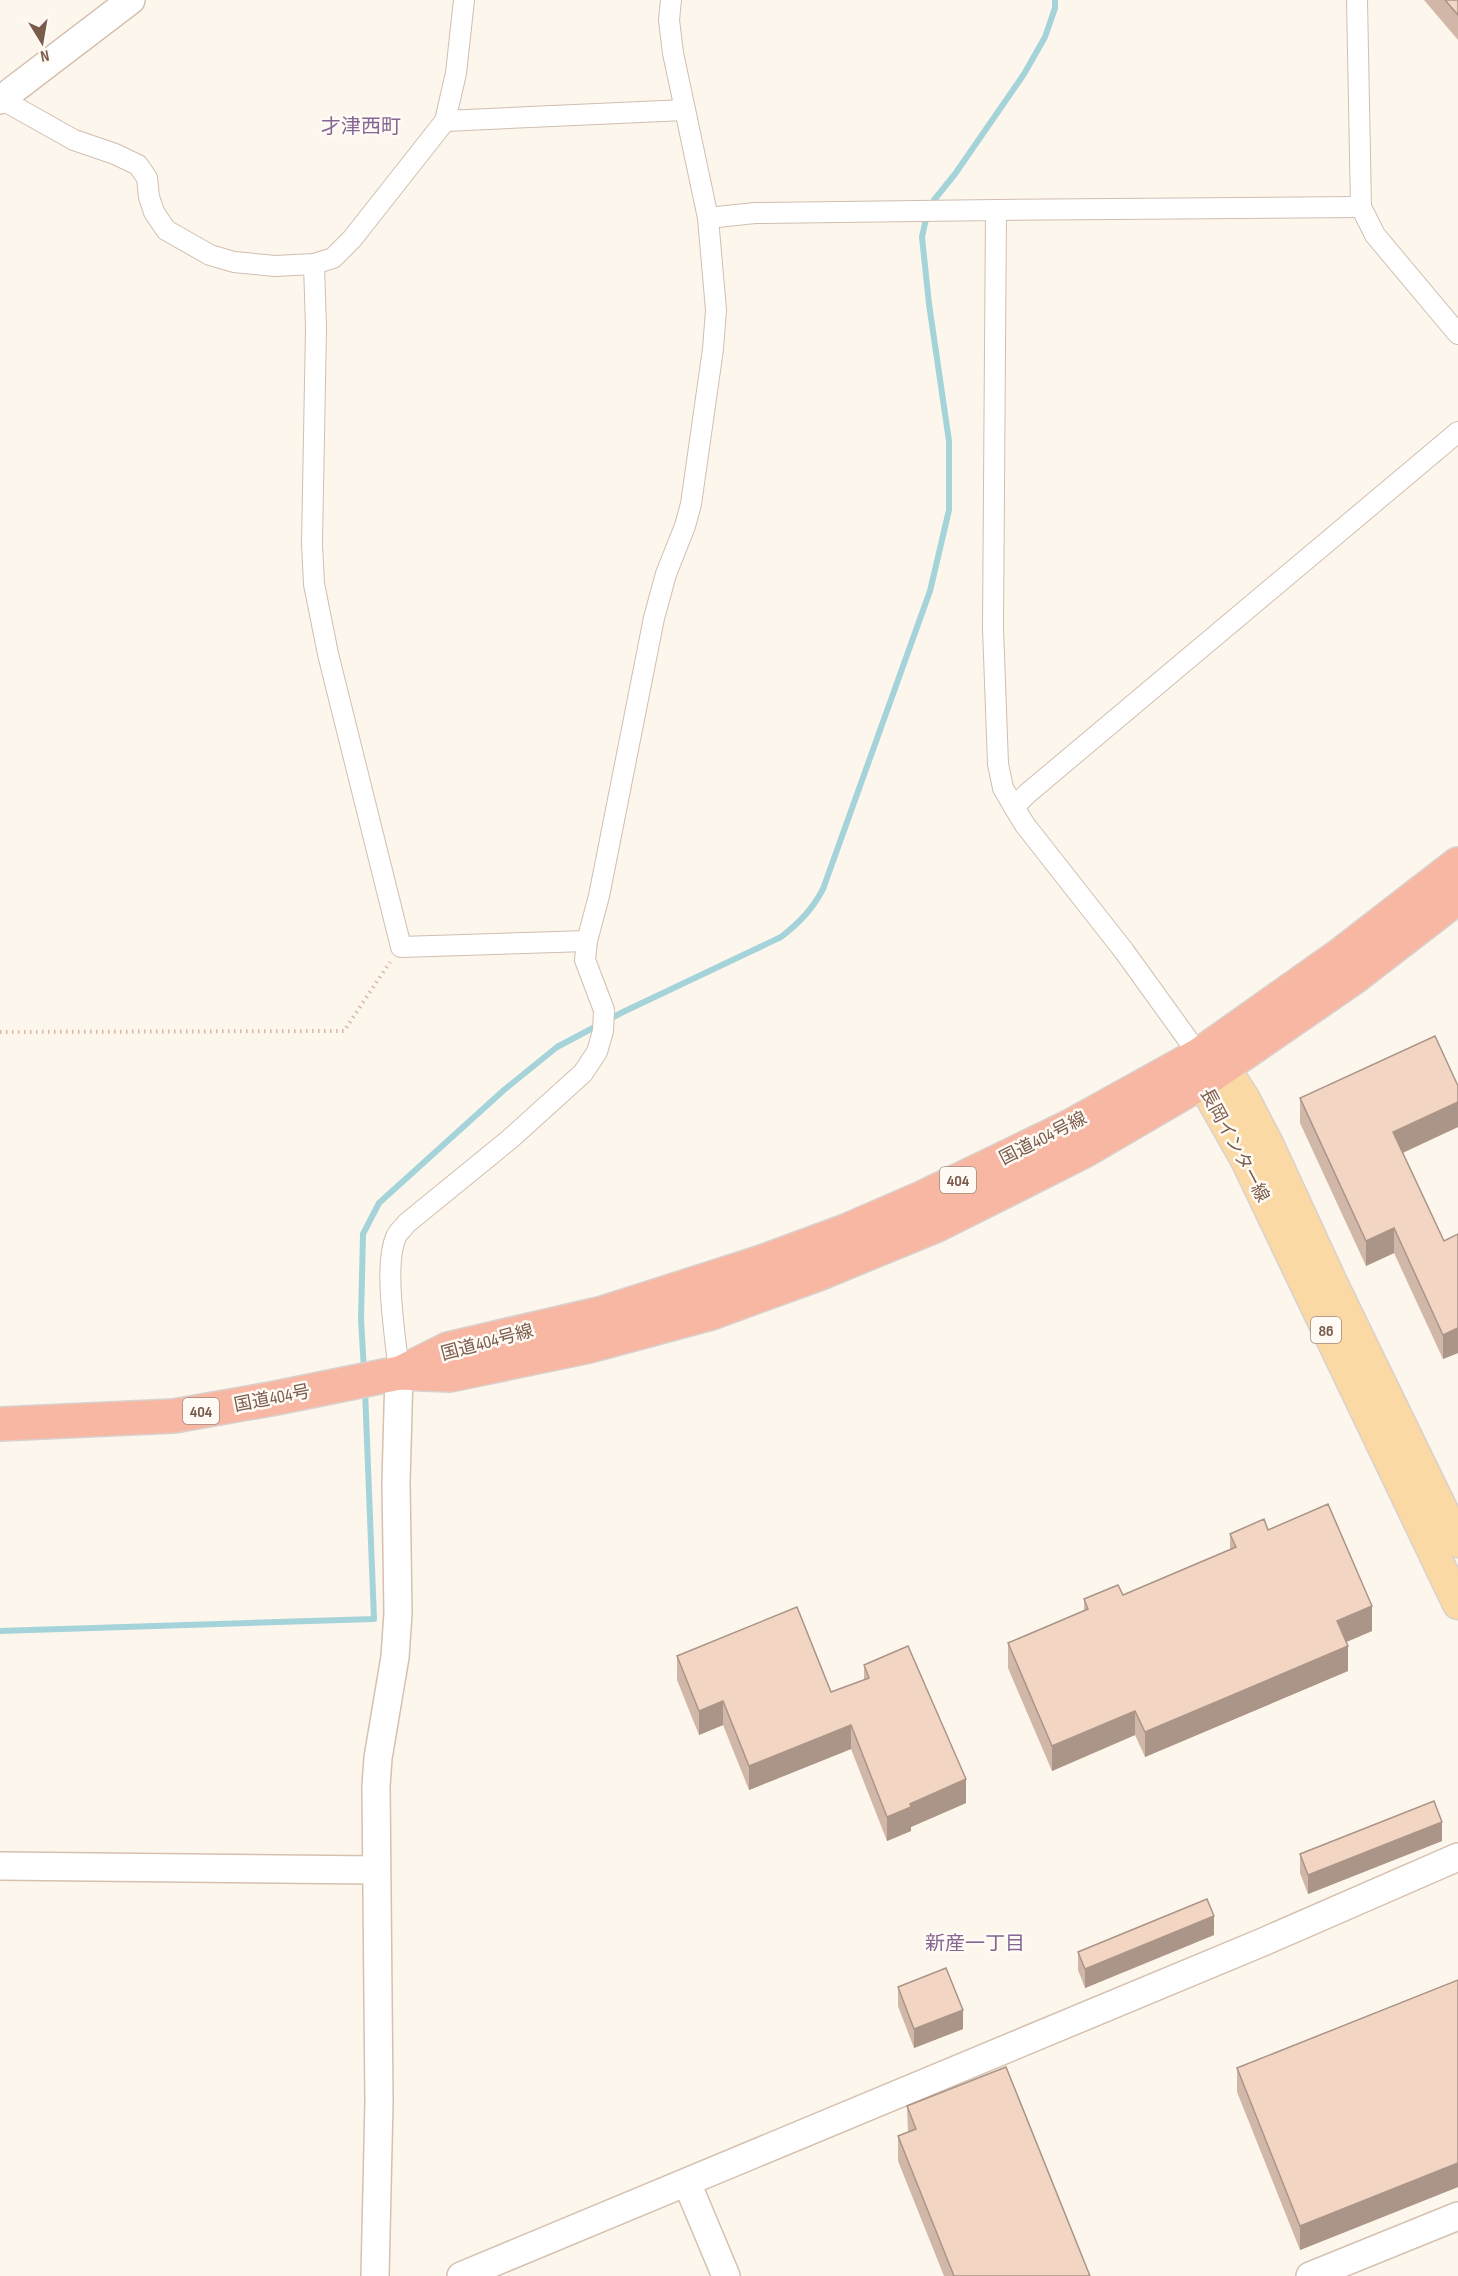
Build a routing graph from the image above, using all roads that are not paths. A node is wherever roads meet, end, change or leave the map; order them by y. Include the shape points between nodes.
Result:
1 (130, 0) edge
2 (464, 0) edge
3 (670, 0) edge
4 (1357, 0) edge
5 (0, 99) edge
6 (684, 110) junction
7 (445, 121) junction
8 (1361, 207) junction
9 (996, 210) junction
10 (708, 218) junction
11 (314, 264) junction
12 (1458, 334) edge
13 (1458, 432) edge
14 (1014, 807) junction
15 (1458, 864) edge
16 (1458, 897) edge
17 (587, 941) junction
18 (1208, 1068) junction
19 (399, 1373) junction
20 (0, 1424) edge
21 (1458, 1542) edge
22 (1458, 1604) edge
23 (1458, 1857) edge
24 (0, 1866) edge
25 (375, 1870) junction
26 (687, 2183) junction
27 (1458, 2216) edge
28 (375, 2276) edge
29 (461, 2276) edge
30 (726, 2276) edge
31 (1310, 2276) edge

1 - 5 street
2 - 7 street via 456,73
3 - 6 street via 670,31
4 - 8 street
5 - 11 street via 74,140 138,165 147,178 154,212 166,230 210,255 276,266
6 - 7 street
6 - 10 street
7 - 11 street via 352,239 333,258
8 - 9 street
8 - 12 street via 1375,235
9 - 10 street via 755,213
9 - 14 street via 994,639 998,764 1003,788
10 - 17 street via 716,310 691,504 654,618
11 - 17 street via 314,584 401,947
13 - 14 street
14 - 18 street
15 - 18 highway, 国道404号線 / 404 via 1339,956
16 - 18 highway, 国道404号線 / 404 via 1353,978
17 - 19 street via 585,960 604,1010 597,1052 583,1073 396,1236 391,1271
18 - 19 highway, 国道404号線 / 404 via 1084,1151 937,1225 818,1274 711,1313 585,1347 450,1375
18 - 21 main road, 長岡インター線 / 86 via 1244,1098
18 - 22 main road, 長岡インター線 / 86 via 1245,1158
19 - 20 highway, 国道404号 / 404 via 174,1416
19 - 25 street via 398,1613 395,1657 378,1758
23 - 26 street
24 - 25 street
25 - 28 street via 379,2102
26 - 29 street
26 - 30 street
27 - 31 street

